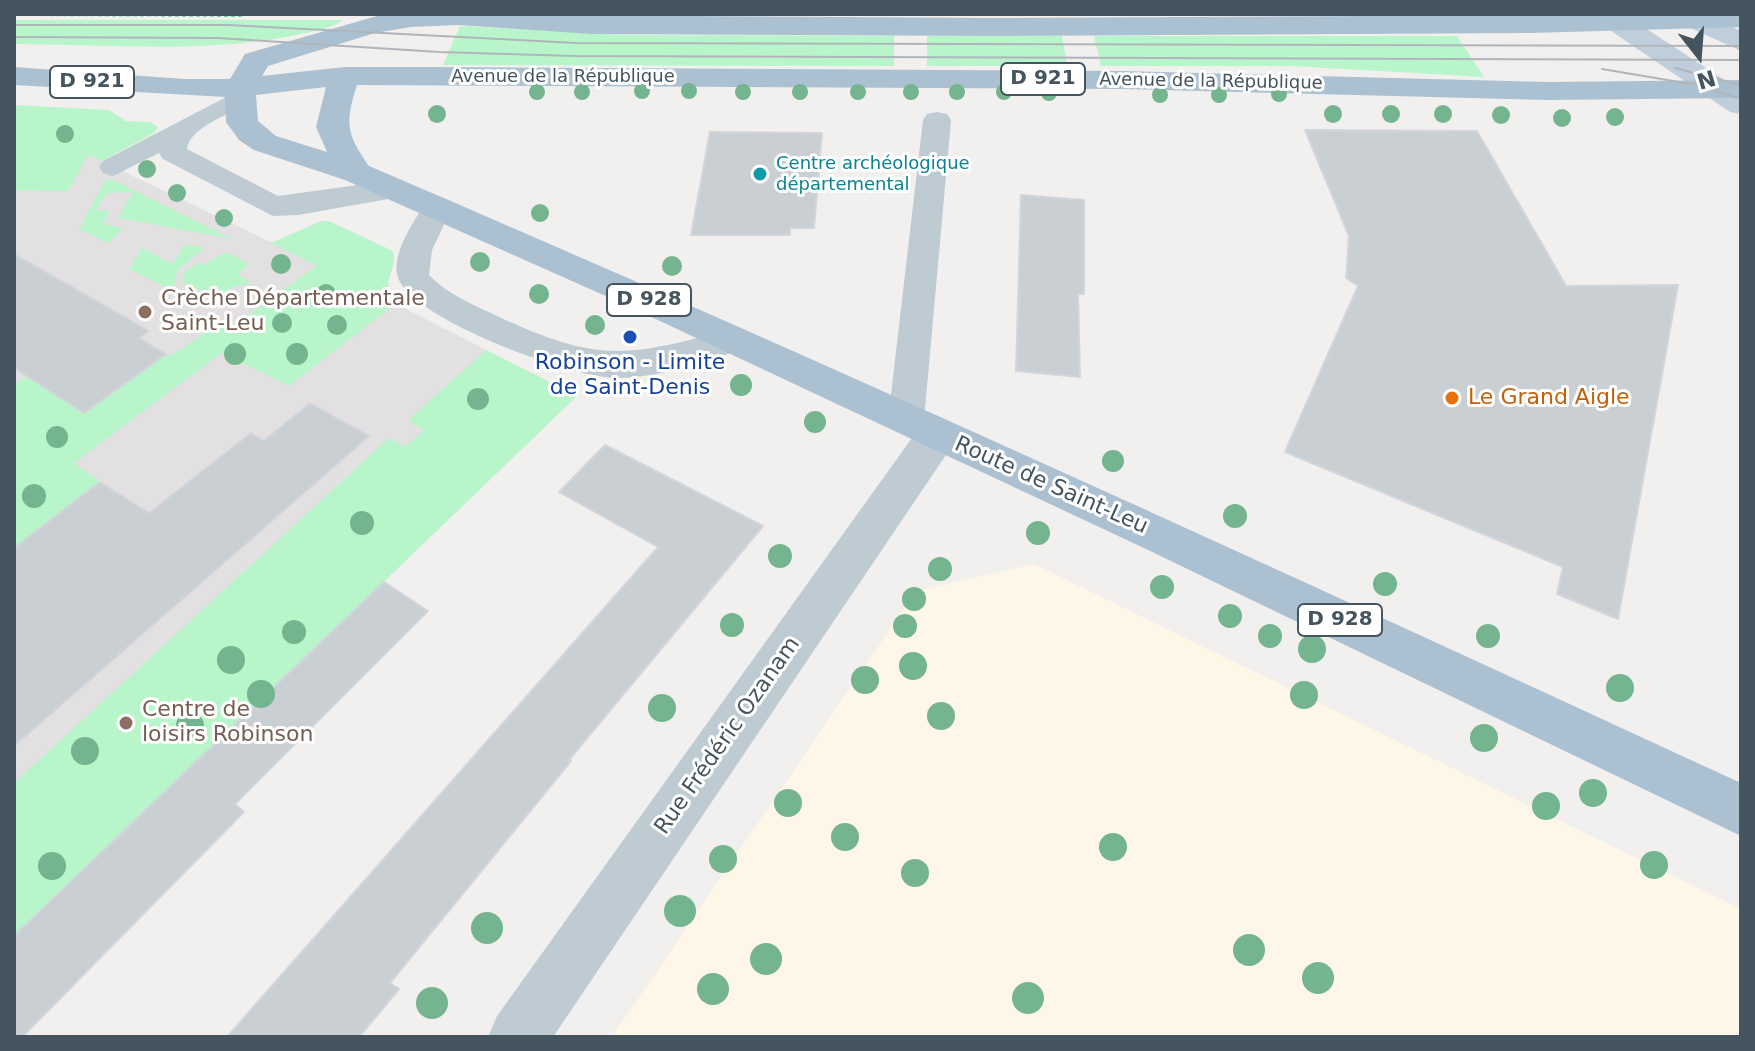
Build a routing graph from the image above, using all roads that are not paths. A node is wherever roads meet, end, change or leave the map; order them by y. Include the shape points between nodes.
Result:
1 (1687, 16) edge
2 (1610, 17) edge
3 (1741, 18) edge
4 (1741, 42) edge
5 (25, 53) edge
6 (256, 60) junction
7 (14, 76) edge
8 (345, 76) junction
9 (240, 93) junction
10 (1733, 94) edge
11 (937, 120) dead end
12 (189, 125) junction
13 (113, 167) dead end
14 (357, 173) junction
15 (394, 189) junction
16 (437, 208) junction
17 (735, 340) junction
18 (921, 427) junction
19 (1731, 806) edge
20 (518, 1037) edge

1 - 2 main road, Avenue de la République / D 921
1 - 3 main road, Avenue de la République / D 921
1 - 4 main road
2 - 6 main road, Avenue de la République / D 921 via 996,27 592,25 488,16 411,18
2 - 10 main road
5 - 6 main road, Avenue de la République / D 921
6 - 8 main road, Avenue de la République
6 - 9 main road
7 - 9 main road, Avenue de la République / D 921
8 - 9 main road, Avenue de la République / D 921
8 - 10 main road, Avenue de la République / D 921 via 1123,80
8 - 14 main road via 330,124
9 - 12 lane
9 - 14 main road, Route de Saint-Leu / D 928 via 242,122 259,140
11 - 18 lane
12 - 13 lane
12 - 15 lane via 174,141 173,153 273,206
14 - 15 main road, Route de Saint-Leu / D 928
15 - 16 main road, Route de Saint-Leu / D 928
16 - 17 main road, Route de Saint-Leu / D 928
16 - 17 lane via 417,252 415,282 437,299 526,342 584,362 620,366
17 - 18 main road, Route de Saint-Leu / D 928
18 - 19 main road, Route de Saint-Leu / D 928
18 - 20 street, Rue Frédéric Ozanam

